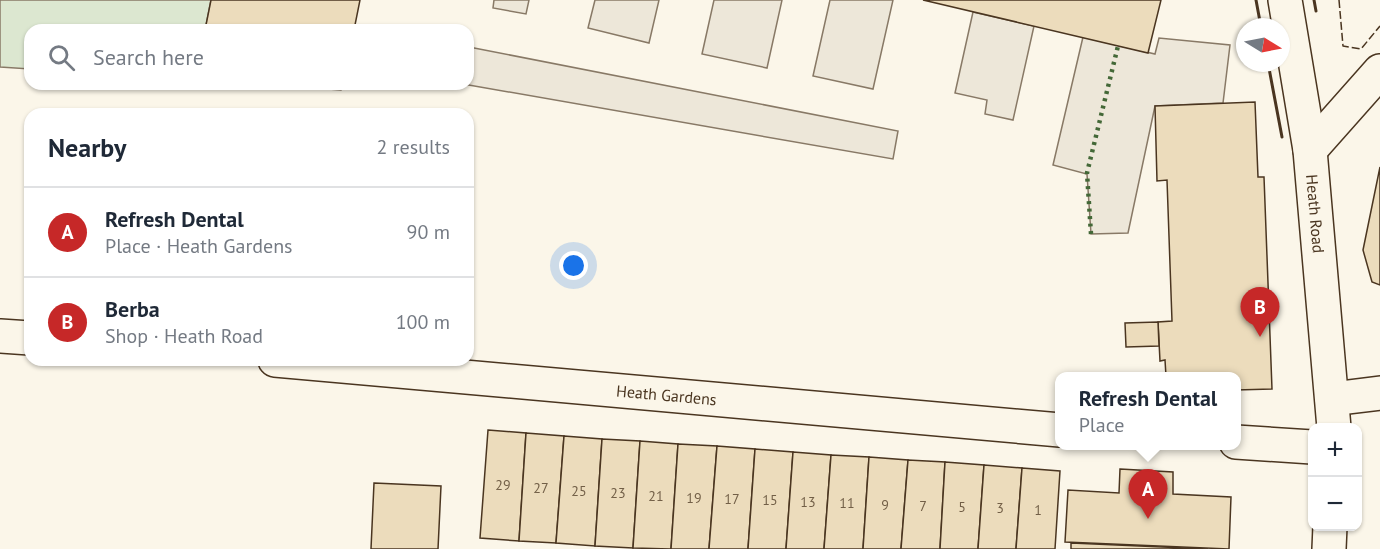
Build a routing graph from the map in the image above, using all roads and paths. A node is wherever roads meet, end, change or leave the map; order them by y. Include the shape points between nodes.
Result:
1 (1285, 0) edge
2 (1380, 71) edge
3 (1310, 150) junction
4 (0, 336) edge
5 (24, 338) edge
6 (341, 366) edge
7 (1380, 393) edge
8 (1333, 413) edge
9 (1055, 430) edge
10 (1241, 442) edge
11 (1308, 447) edge
12 (1330, 531) edge
13 (1329, 549) edge

1 - 3 street, Heath Road
2 - 3 street
3 - 8 street, Heath Road
4 - 5 street
6 - 9 street, Heath Gardens
7 - 8 street
10 - 11 street
12 - 13 street

